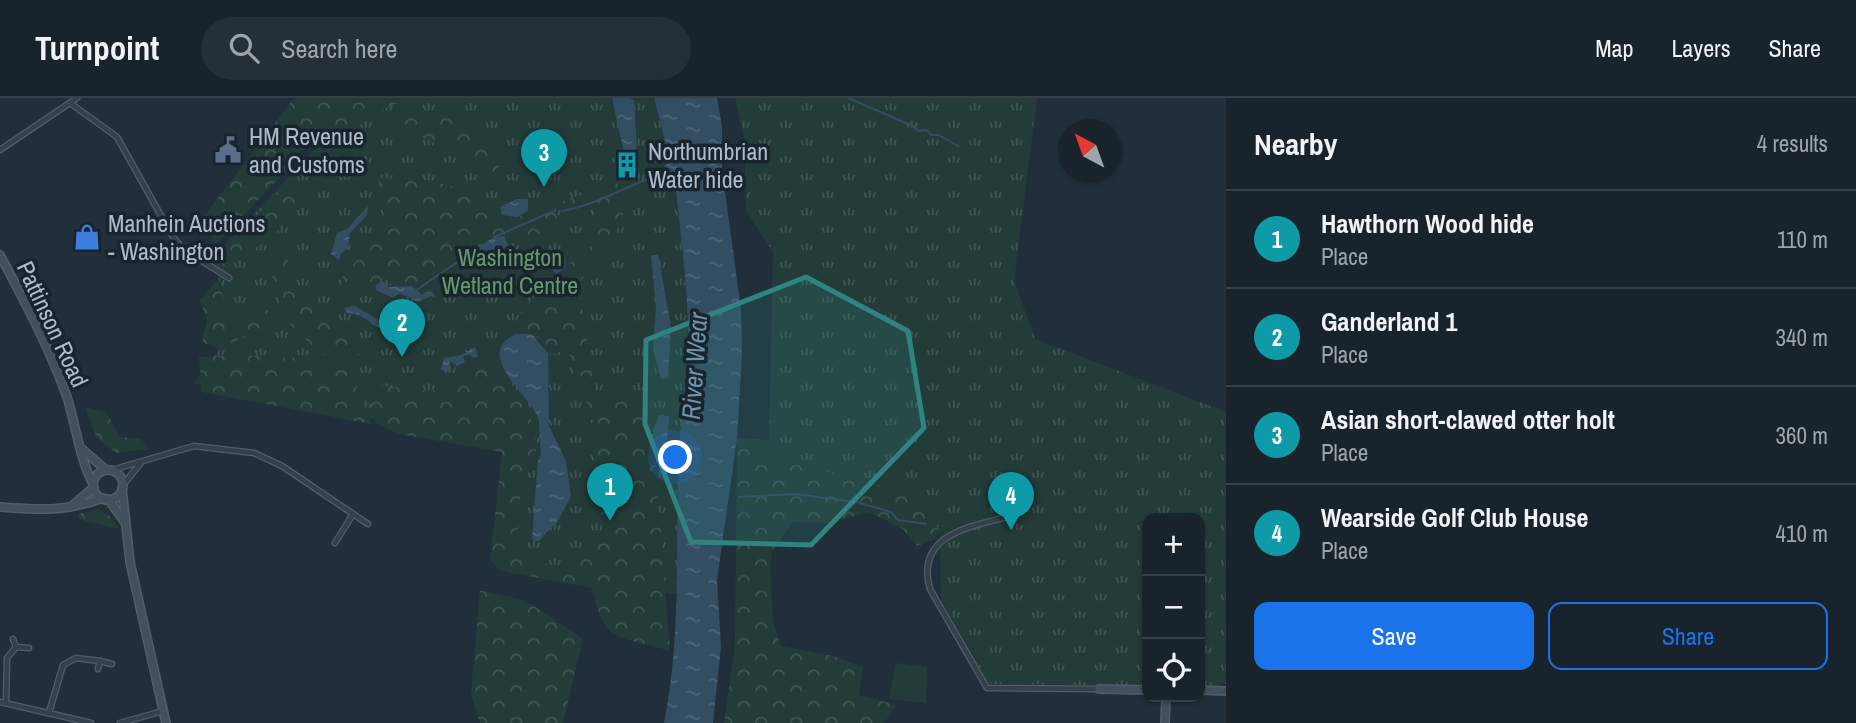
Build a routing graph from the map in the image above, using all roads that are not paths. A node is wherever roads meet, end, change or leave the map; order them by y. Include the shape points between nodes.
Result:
1 (77, 98) edge
2 (70, 103) junction
3 (0, 150) edge
4 (0, 256) edge
5 (229, 278) dead end
6 (82, 449) junction
7 (141, 464) junction
8 (109, 470) junction
9 (94, 485) junction
10 (123, 486) junction
11 (105, 499) junction
12 (0, 506) edge
13 (68, 508) junction
14 (353, 514) junction
15 (1015, 515) dead end
16 (124, 521) junction
17 (368, 524) dead end
18 (335, 543) dead end
19 (13, 639) dead end
20 (16, 647) junction
21 (29, 648) dead end
22 (100, 661) junction
23 (111, 664) dead end
24 (99, 669) dead end
25 (1099, 689) joint
26 (1142, 690) edge
27 (1205, 690) edge
28 (1226, 691) edge
29 (3, 702) edge
30 (1166, 702) edge
31 (164, 711) junction
32 (49, 713) junction
33 (130, 722) edge
34 (92, 723) edge
35 (120, 723) edge
36 (166, 723) edge
37 (1165, 723) edge

1 - 2 street
2 - 3 street
2 - 5 street via 117,137 173,237 193,256
4 - 6 street, Pattinson Road via 50,353
6 - 8 street
6 - 9 street, Pattinson Road
7 - 8 street
7 - 10 street
7 - 14 street via 194,446 254,453 282,466
8 - 9 street via 97,475
8 - 10 street via 120,476
9 - 11 street
9 - 13 street
10 - 11 street via 117,496
10 - 16 street
11 - 13 street
11 - 16 street
12 - 13 street via 50,512
14 - 17 street
14 - 18 street
15 - 25 street via 962,529 943,540 925,573 930,589 987,688
16 - 31 street
19 - 20 street
20 - 21 street
20 - 29 street via 7,658
22 - 23 street
22 - 24 street
22 - 32 street via 76,659 63,664
25 - 26 street
27 - 28 street
29 - 32 street
30 - 37 street
31 - 33 street
31 - 36 street
32 - 34 street
33 - 35 street

